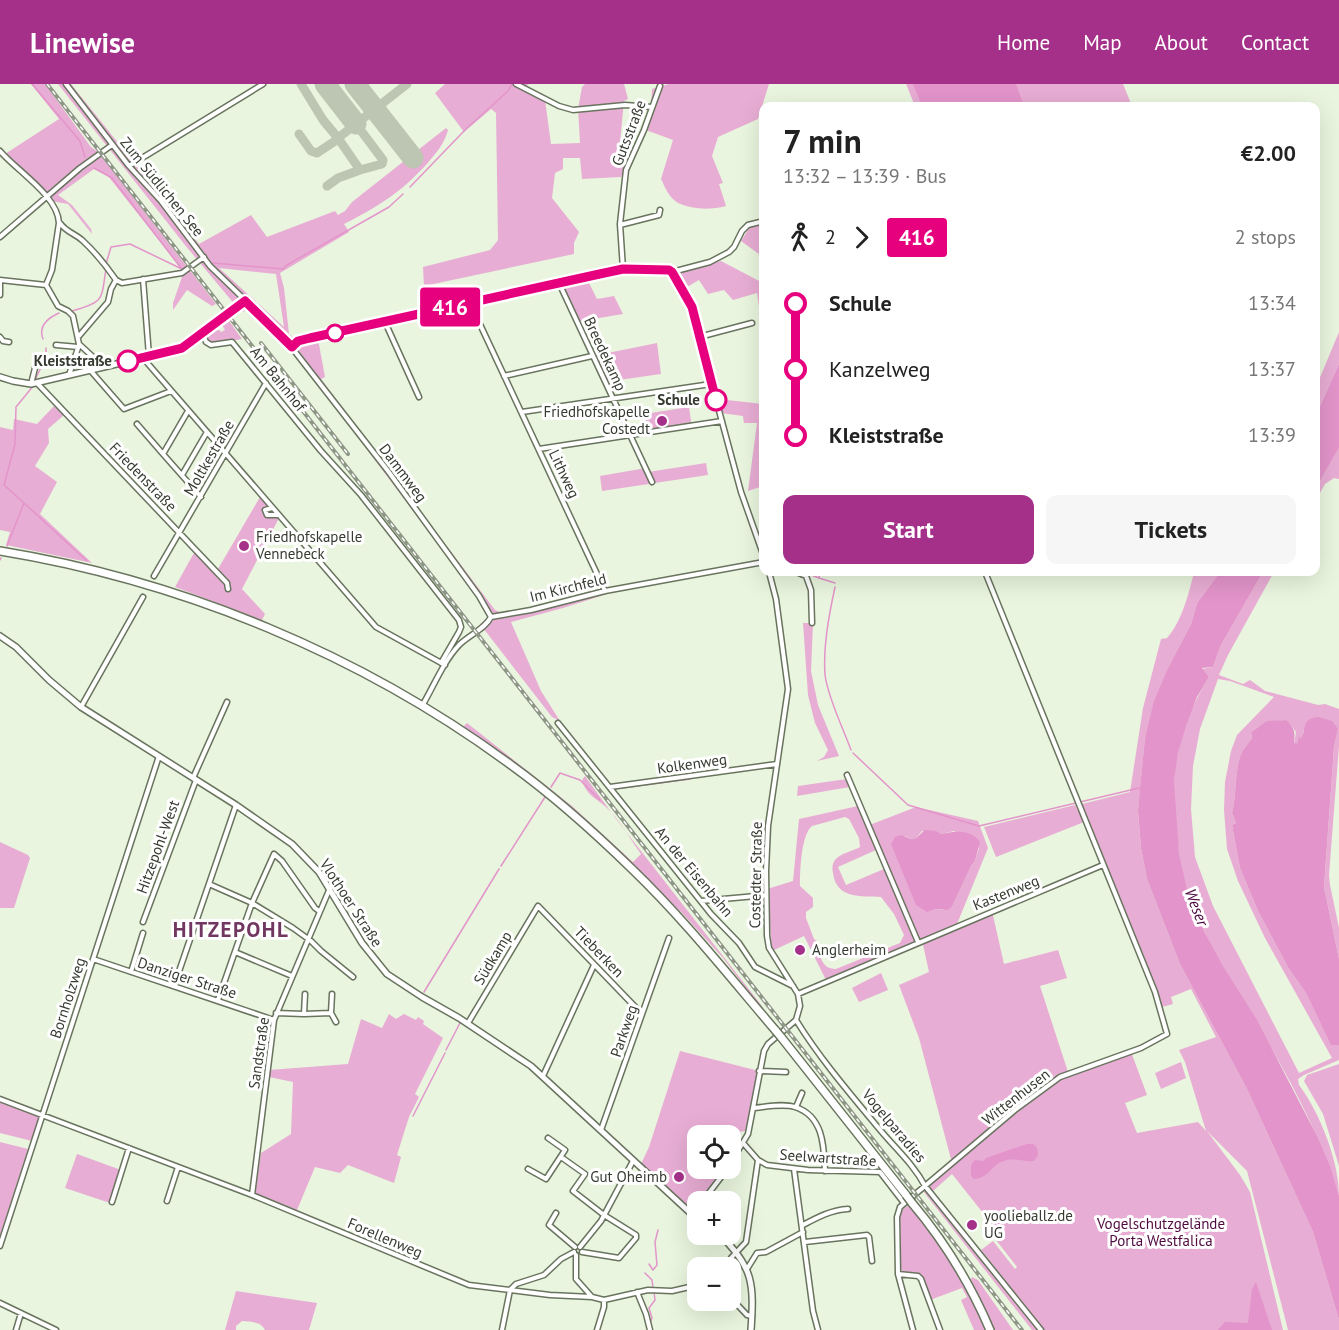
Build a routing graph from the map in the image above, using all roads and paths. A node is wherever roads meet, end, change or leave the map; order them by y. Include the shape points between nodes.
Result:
1 (66, 84) edge
2 (263, 84) edge
3 (516, 84) edge
4 (660, 86) dead end
5 (652, 107) junction
6 (112, 145) junction
7 (1, 155) edge
8 (129, 166) junction
9 (47, 196) junction
10 (660, 210) dead end
11 (759, 222) edge
12 (59, 223) junction
13 (620, 225) junction
14 (0, 237) edge
15 (204, 257) junction
16 (623, 269) junction
17 (672, 272) junction
18 (143, 279) junction
19 (0, 280) edge
20 (116, 280) junction
21 (559, 283) junction
22 (46, 285) junction
23 (0, 286) edge
24 (0, 295) edge
25 (245, 301) junction
26 (470, 303) junction
27 (385, 322) junction
28 (752, 322) dead end
29 (203, 334) junction
30 (0, 337) edge
31 (78, 337) junction
32 (699, 337) junction
33 (9, 342) dead end
34 (56, 345) dead end
35 (79, 346) junction
36 (292, 347) junction
37 (592, 356) junction
38 (146, 357) junction
39 (37, 360) dead end
40 (104, 367) junction
41 (90, 370) junction
42 (69, 375) junction
43 (504, 376) junction
44 (0, 377) edge
45 (33, 383) junction
46 (266, 383) junction
47 (711, 384) junction
48 (171, 392) junction
49 (419, 397) dead end
50 (612, 399) junction
51 (188, 411) junction
52 (522, 412) junction
53 (722, 421) junction
54 (137, 424) dead end
55 (207, 432) junction
56 (630, 436) junction
57 (539, 449) junction
58 (163, 454) junction
59 (225, 454) junction
60 (182, 475) junction
61 (652, 482) dead end
62 (201, 497) junction
63 (272, 508) junction
64 (279, 515) junction
65 (180, 533) junction
66 (759, 542) edge
67 (0, 551) edge
68 (759, 563) edge
69 (154, 576) dead end
70 (770, 576) edge
71 (806, 576) edge
72 (987, 576) edge
73 (228, 589) dead end
74 (605, 591) junction
75 (144, 597) dead end
76 (491, 617) junction
77 (812, 624) dead end
78 (0, 636) edge
79 (443, 664) junction
80 (227, 702) dead end
81 (422, 706) junction
82 (81, 707) junction
83 (558, 723) dead end
84 (159, 756) junction
85 (777, 764) junction
86 (847, 774) dead end
87 (194, 779) junction
88 (610, 787) junction
89 (236, 806) junction
90 (1103, 865) junction
91 (209, 884) junction
92 (330, 888) junction
93 (766, 895) junction
94 (701, 901) junction
95 (252, 903) junction
96 (538, 906) joint
97 (319, 911) junction
98 (143, 922) dead end
99 (143, 933) dead end
100 (308, 938) junction
101 (669, 938) dead end
102 (918, 942) junction
103 (235, 952) junction
104 (93, 959) junction
105 (594, 965) junction
106 (131, 972) junction
107 (292, 976) junction
108 (353, 977) dead end
109 (174, 986) junction
110 (794, 986) junction
111 (305, 994) dead end
112 (332, 994) dead end
113 (798, 994) junction
114 (218, 1000) junction
115 (276, 1013) junction
116 (331, 1013) junction
117 (304, 1014) junction
118 (642, 1014) junction
119 (274, 1020) junction
120 (796, 1020) junction
121 (336, 1022) dead end
122 (468, 1023) junction
123 (759, 1071) junction
124 (786, 1072) dead end
125 (543, 1076) junction
126 (802, 1093) dead end
127 (0, 1099) edge
128 (795, 1107) junction
129 (753, 1108) junction
130 (42, 1115) junction
131 (601, 1131) junction
132 (548, 1138) dead end
133 (744, 1144) junction
134 (129, 1148) junction
135 (741, 1148) edge
136 (561, 1157) junction
137 (758, 1160) junction
138 (633, 1161) junction
139 (178, 1167) junction
140 (528, 1169) dead end
141 (794, 1169) junction
142 (825, 1171) junction
143 (720, 1179) edge
144 (925, 1186) junction
145 (710, 1191) edge
146 (252, 1195) junction
147 (167, 1200) dead end
148 (908, 1200) junction
149 (112, 1202) dead end
150 (848, 1209) dead end
151 (687, 1211) edge
152 (556, 1213) dead end
153 (604, 1215) junction
154 (802, 1225) junction
155 (803, 1232) junction
156 (805, 1242) junction
157 (728, 1245) edge
158 (0, 1246) edge
159 (577, 1251) junction
160 (736, 1254) junction
161 (732, 1257) edge
162 (872, 1261) dead end
163 (747, 1269) junction
164 (898, 1274) junction
165 (687, 1288) edge
166 (510, 1290) junction
167 (637, 1292) junction
168 (592, 1297) junction
169 (604, 1300) junction
170 (0, 1303) edge
171 (741, 1309) edge
172 (21, 1312) junction
173 (752, 1316) junction
174 (16, 1330) edge
175 (56, 1330) edge
176 (502, 1330) edge
177 (597, 1330) edge
178 (650, 1330) edge
179 (751, 1330) edge
180 (818, 1330) edge
181 (913, 1330) edge
182 (940, 1330) edge
183 (990, 1330) edge
184 (1041, 1330) edge

1 - 6 street, Zum Südlichen See
2 - 8 street
3 - 5 street via 573,111 625,105
4 - 5 street, Gutsstraße
5 - 13 street, Gutsstraße via 626,170
6 - 8 street, Zum Südlichen See
6 - 9 street
7 - 9 street
8 - 15 street, Zum Südlichen See
9 - 12 street
9 - 14 street
10 - 13 street via 659,215 651,218
11 - 17 street via 744,228 729,252 710,262
12 - 20 street via 85,242
12 - 22 street
13 - 16 street, Gutsstraße
15 - 18 street via 186,271
15 - 25 street, Zum Südlichen See
16 - 17 street
16 - 21 street
17 - 32 street via 689,300
18 - 20 street via 122,283
18 - 38 street
19 - 22 street
19 - 23 street
20 - 31 street via 108,302
21 - 26 street
21 - 37 street, Breedekamp
22 - 31 street via 57,306 73,316
23 - 24 street
25 - 29 street
25 - 36 street, Zum Südlichen See
26 - 27 street
26 - 43 street, Lithweg
27 - 36 street via 305,339
27 - 49 street
28 - 32 street
29 - 38 street via 182,348
29 - 46 street, Am Bahnhof via 211,345 232,342
30 - 33 street
31 - 35 street
32 - 47 street
34 - 35 street
35 - 40 street
35 - 42 street
36 - 76 street, Dammweg via 394,480
37 - 43 street
37 - 50 street, Breedekamp
38 - 40 street
38 - 48 street
39 - 45 street
40 - 41 street
41 - 42 street
41 - 48 street via 124,409
42 - 45 street
43 - 52 street, Lithweg
44 - 45 street
45 - 65 street, Friedenstraße
46 - 59 street, Moltkestraße
46 - 79 street, Am Bahnhof via 459,620 461,627
47 - 50 street
47 - 53 street
48 - 51 street
50 - 52 street
50 - 56 street, Breedekamp
51 - 55 street
51 - 58 street
52 - 57 street, Lithweg
53 - 56 street
53 - 66 street
54 - 58 street
55 - 59 street
55 - 60 street
56 - 57 street
56 - 61 street, Breedekamp
57 - 74 street, Lithweg
58 - 60 street
59 - 62 street, Moltkestraße
59 - 63 street
60 - 62 street
62 - 65 street, Moltkestraße
63 - 64 street
63 - 64 street via 265,510 267,515
64 - 79 street via 376,627
65 - 69 street, Moltkestraße
65 - 73 street, Friedenstraße via 227,583
67 - 81 main road via 117,576 248,620 342,663
68 - 74 street, Im Kirchfeld
70 - 85 street, Costedter Straße via 788,689
71 - 77 street
72 - 90 street
74 - 76 street, Im Kirchfeld
75 - 82 street
76 - 79 street
78 - 82 street, Vlothoer Straße
79 - 81 street
80 - 87 street
81 - 148 main road via 512,765 605,843 673,910 778,1034
82 - 84 street, Vlothoer Straße
83 - 88 street
84 - 87 street, Vlothoer Straße
84 - 104 street, Bornholzweg
85 - 88 street, Kolkenweg
85 - 93 street, Costedter Straße via 768,824
86 - 102 street
87 - 89 street, Vlothoer Straße
87 - 98 street, Hitzepohl-West
88 - 94 street, An der Eisenbahn
89 - 91 street
89 - 92 street, Vlothoer Straße via 297,848
90 - 102 street, Kastenweg
90 - 144 street, Wittenhusen via 1155,992 1167,1034 1060,1077
91 - 95 street
91 - 109 street
92 - 97 street, Sandstraße
92 - 122 street, Vlothoer Straße via 362,943 387,974
93 - 94 street
93 - 110 street, Costedter Straße via 769,948
94 - 110 street, An der Eisenbahn via 755,967
95 - 97 street via 273,854
95 - 100 street
95 - 103 street
96 - 105 street, Tieberken
96 - 122 street, Südkamp
97 - 100 street, Sandstraße
99 - 106 street
100 - 107 street, Sandstraße
100 - 108 street
101 - 118 street, Parkweg
102 - 113 street, Kastenweg
103 - 107 street
103 - 114 street
104 - 106 street, Danziger Straße
104 - 130 street, Bornholzweg
105 - 118 street, Tieberken
105 - 125 street
106 - 109 street, Danziger Straße
107 - 115 street, Sandstraße
109 - 114 street, Danziger Straße
110 - 113 street, Costedter Straße
111 - 117 street
112 - 116 street
113 - 120 street via 801,1006
114 - 119 street, Danziger Straße
115 - 117 street
115 - 119 street, Sandstraße
116 - 117 street
116 - 121 street
118 - 131 street, Parkweg
119 - 146 street, Sandstraße
120 - 123 street via 768,1044
120 - 144 street, Vogelparadies via 873,1121 915,1167
122 - 125 street, Vlothoer Straße
123 - 124 street
123 - 129 street
125 - 131 street, Vlothoer Straße
126 - 128 street
127 - 130 street, Forellenweg
128 - 129 street
128 - 142 street via 807,1114 820,1131
129 - 133 street
130 - 134 street, Forellenweg
130 - 158 street, Bornholzweg
131 - 138 street, Vlothoer Straße
132 - 136 street via 565,1150
133 - 135 street
133 - 137 street, Seelwartstraße
134 - 139 street, Forellenweg
134 - 149 street
136 - 140 street via 546,1179
136 - 153 street via 585,1173 573,1191
137 - 141 street, Seelwartstraße
137 - 160 street via 746,1242
138 - 151 street, Vlothoer Straße
138 - 153 street
139 - 146 street, Forellenweg
139 - 147 street
141 - 142 street, Seelwartstraße
141 - 154 street
142 - 148 street, Seelwartstraße via 880,1172
143 - 145 street
144 - 148 street, Wittenhusen
144 - 184 street, Vogelparadies
146 - 166 street, Forellenweg via 463,1283
148 - 164 street via 897,1212
148 - 183 main road via 955,1260
150 - 154 street via 826,1213
152 - 159 street via 549,1225
153 - 159 street
153 - 159 street via 635,1233 636,1238 618,1258
154 - 155 street
155 - 156 street
155 - 163 street via 757,1253
156 - 162 street via 867,1235
156 - 180 street
157 - 160 street
159 - 166 street via 544,1275 516,1284
159 - 168 street via 576,1279
160 - 161 street
160 - 163 street
163 - 173 street via 753,1296
164 - 181 street
164 - 182 street via 918,1276
165 - 167 street
166 - 168 street, Forellenweg
166 - 176 street
167 - 169 street
167 - 178 street
168 - 169 street, Forellenweg
169 - 177 street
170 - 172 street
171 - 173 street
172 - 174 street
172 - 175 street
173 - 179 street

